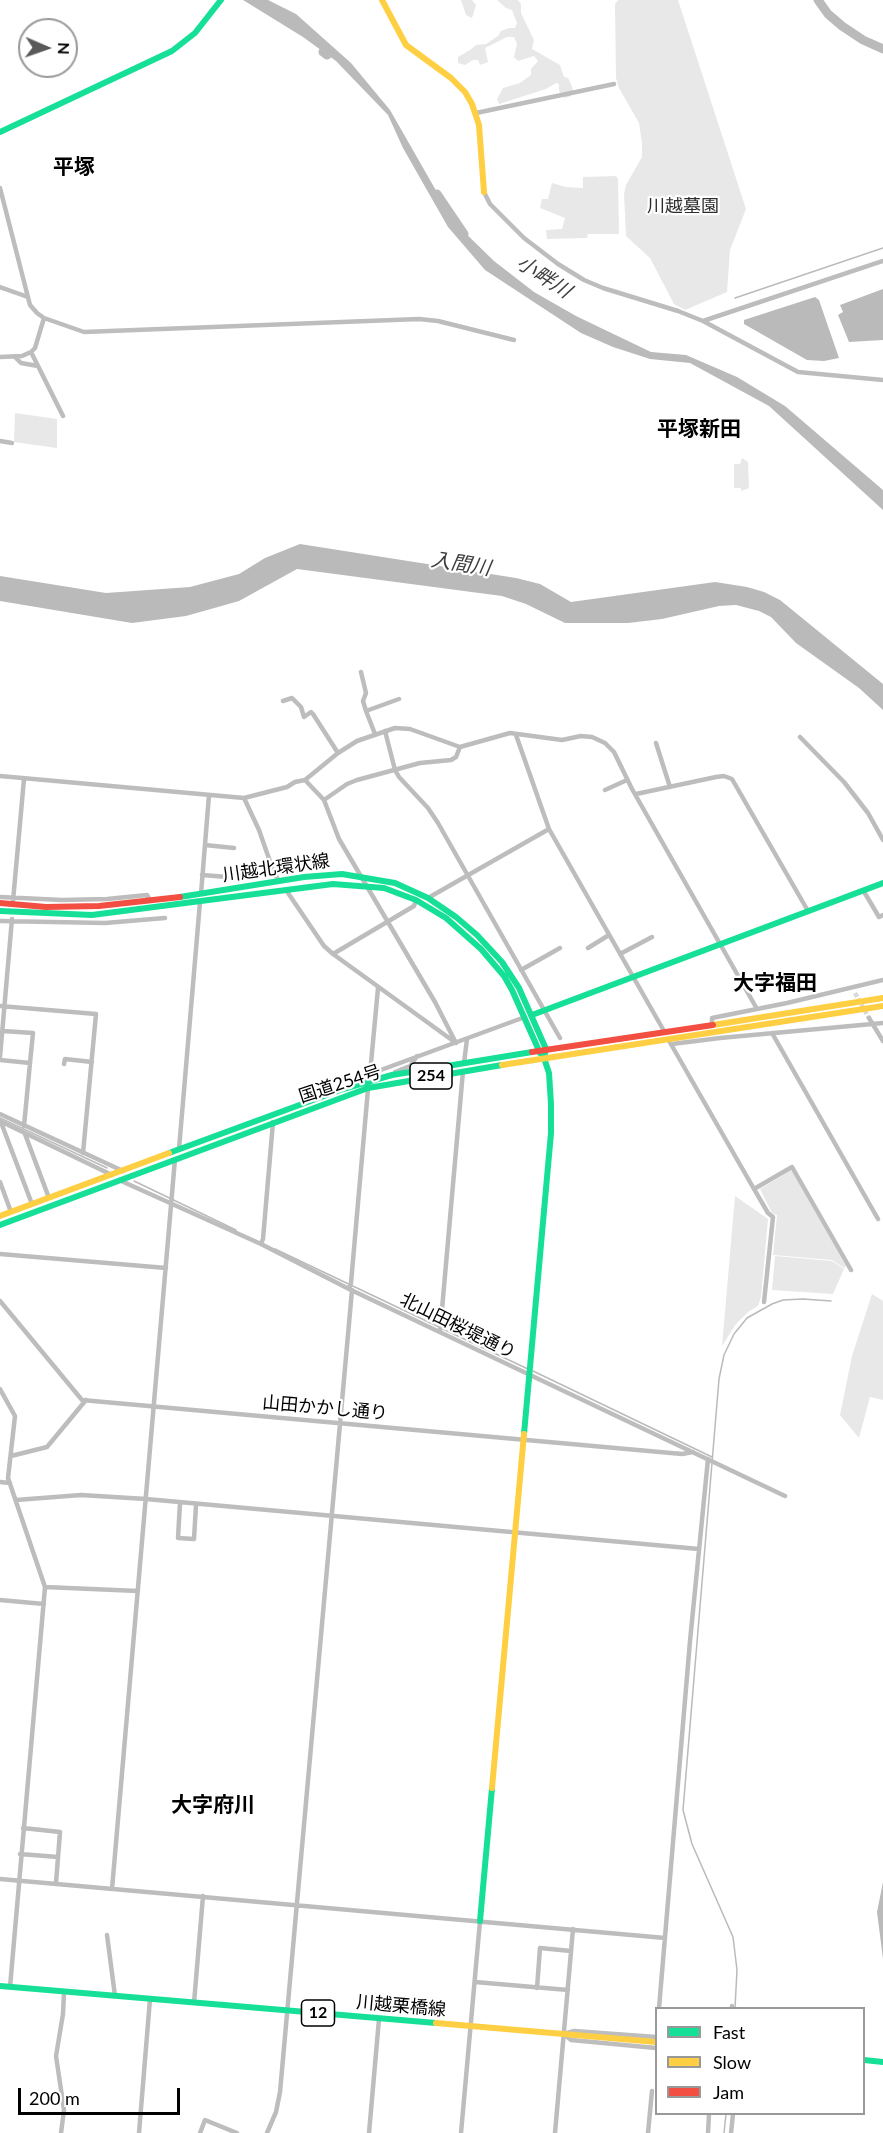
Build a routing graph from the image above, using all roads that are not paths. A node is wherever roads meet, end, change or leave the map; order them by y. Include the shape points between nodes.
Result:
1 (221, 0) edge
2 (382, 0) edge
3 (614, 84) dead end
4 (476, 112) junction
5 (0, 132) edge
6 (0, 188) edge
7 (484, 192) joint
8 (883, 261) edge
9 (0, 287) edge
10 (28, 297) junction
11 (44, 318) junction
12 (704, 321) junction
13 (514, 340) dead end
14 (31, 352) junction
15 (0, 357) edge
16 (15, 357) junction
17 (38, 366) junction
18 (883, 380) edge
19 (63, 416) dead end
20 (0, 441) edge
21 (12, 443) dead end
22 (361, 672) dead end
23 (399, 699) dead end
24 (283, 701) dead end
25 (366, 711) junction
26 (385, 731) junction
27 (375, 734) junction
28 (516, 735) junction
29 (800, 737) dead end
30 (656, 743) dead end
31 (460, 747) junction
32 (338, 753) junction
33 (395, 770) junction
34 (0, 776) edge
35 (24, 779) junction
36 (305, 780) junction
37 (627, 780) junction
38 (670, 787) junction
39 (605, 790) dead end
40 (636, 794) junction
41 (209, 795) junction
42 (244, 798) junction
43 (324, 800) junction
44 (549, 829) junction
45 (883, 840) edge
46 (205, 845) junction
47 (234, 848) dead end
48 (202, 875) junction
49 (468, 875) junction
50 (362, 876) junction
51 (228, 877) dead end
52 (279, 882) junction
53 (883, 883) edge
54 (367, 887) junction
55 (285, 889) junction
56 (863, 890) junction
57 (201, 894) junction
58 (0, 897) edge
59 (428, 898) junction
60 (14, 900) junction
61 (150, 900) junction
62 (416, 900) junction
63 (200, 902) junction
64 (0, 903) edge
65 (147, 909) junction
66 (0, 911) edge
67 (808, 911) junction
68 (883, 915) edge
69 (148, 918) junction
70 (165, 918) dead end
71 (12, 920) junction
72 (0, 921) edge
73 (388, 922) junction
74 (609, 936) junction
75 (652, 937) dead end
76 (720, 944) junction
77 (560, 948) dead end
78 (588, 948) dead end
79 (333, 954) junction
80 (621, 954) junction
81 (521, 970) junction
82 (632, 977) junction
83 (883, 980) edge
84 (378, 988) junction
85 (883, 998) edge
86 (2, 1006) edge
87 (883, 1006) edge
88 (757, 1009) junction
89 (545, 1010) junction
90 (528, 1016) junction
91 (869, 1018) tunnel mouth
92 (883, 1023) edge
93 (712, 1025) junction
94 (873, 1025) junction
95 (3, 1031) junction
96 (665, 1032) junction
97 (772, 1033) junction
98 (467, 1038) junction
99 (560, 1038) dead end
100 (883, 1041) edge
101 (671, 1042) junction
102 (456, 1043) junction
103 (546, 1049) junction
104 (538, 1050) junction
105 (419, 1054) junction
106 (544, 1058) junction
107 (0, 1059) edge
108 (92, 1062) junction
109 (30, 1063) junction
110 (464, 1063) junction
111 (64, 1064) dead end
112 (463, 1071) junction
113 (392, 1075) junction
114 (368, 1088) junction
115 (0, 1114) edge
116 (273, 1122) junction
117 (1, 1124) edge
118 (24, 1126) junction
119 (25, 1134) junction
120 (178, 1149) junction
121 (83, 1153) junction
122 (175, 1158) junction
123 (123, 1171) junction
124 (112, 1175) junction
125 (119, 1180) junction
126 (0, 1182) edge
127 (754, 1189) junction
128 (49, 1198) junction
129 (32, 1204) junction
130 (172, 1204) junction
131 (11, 1212) junction
132 (0, 1216) edge
133 (878, 1219) dead end
134 (0, 1225) edge
135 (261, 1244) junction
136 (0, 1254) edge
137 (166, 1268) junction
138 (851, 1270) dead end
139 (350, 1289) junction
140 (764, 1302) dead end
141 (1, 1304) edge
142 (440, 1332) junction
143 (530, 1375) junction
144 (0, 1389) edge
145 (86, 1400) junction
146 (7, 1401) junction
147 (0, 1402) edge
148 (154, 1405) junction
149 (340, 1424) junction
150 (524, 1440) junction
151 (693, 1452) junction
152 (11, 1456) junction
153 (708, 1459) junction
154 (0, 1482) edge
155 (10, 1483) junction
156 (785, 1496) dead end
157 (146, 1499) junction
158 (16, 1500) junction
159 (180, 1503) junction
160 (196, 1504) junction
161 (331, 1515) junction
162 (516, 1532) junction
163 (699, 1549) junction
164 (45, 1587) junction
165 (138, 1591) junction
166 (0, 1600) edge
167 (44, 1604) junction
168 (23, 1828) junction
169 (20, 1854) junction
170 (58, 1857) junction
171 (0, 1879) edge
172 (19, 1881) junction
173 (56, 1883) junction
174 (112, 1889) junction
175 (203, 1896) junction
176 (296, 1905) junction
177 (480, 1921) junction
178 (573, 1929) junction
179 (107, 1935) dead end
180 (665, 1938) junction
181 (571, 1951) junction
182 (475, 1982) junction
183 (0, 1986) edge
184 (10, 1987) junction
185 (537, 1988) junction
186 (568, 1990) junction
187 (64, 1992) junction
188 (115, 1996) junction
189 (150, 1999) junction
190 (194, 2003) junction
191 (659, 2007) edge
192 (287, 2011) junction
193 (379, 2019) junction
194 (471, 2027) junction
195 (564, 2034) junction
196 (655, 2040) edge
197 (655, 2040) edge
198 (655, 2048) edge
199 (865, 2060) edge
200 (883, 2062) edge
201 (652, 2091) dead end
202 (709, 2115) edge
203 (733, 2115) edge
204 (61, 2133) edge
205 (139, 2133) edge
206 (200, 2133) edge
207 (237, 2133) edge
208 (267, 2133) edge
209 (369, 2133) edge
210 (461, 2133) edge
211 (555, 2133) edge
212 (648, 2133) edge
213 (708, 2133) edge
214 (731, 2133) edge

1 - 5 main road via 195,33 172,51
2 - 4 main road via 406,45 459,85
3 - 4 street
4 - 7 main road
6 - 10 street
7 - 12 street via 490,204 524,238 584,280
8 - 12 street
9 - 10 street
10 - 11 street via 30,305
11 - 13 street via 84,332 419,320
11 - 14 street
12 - 18 street via 798,372
14 - 16 street
14 - 17 street
15 - 16 street
16 - 17 street via 21,363
17 - 19 street
20 - 21 street
22 - 25 street
23 - 25 street
24 - 32 street via 292,698 304,717 311,712
25 - 27 street
26 - 27 street
26 - 31 street via 404,728
26 - 33 street
27 - 32 street
28 - 31 street via 500,735
28 - 37 street via 562,740 592,737 614,752
28 - 44 street
29 - 45 street via 844,782
30 - 38 street
31 - 33 street via 451,760
32 - 36 street
33 - 43 street via 347,784
33 - 49 street via 438,822
34 - 35 street
35 - 41 street
35 - 60 street
36 - 42 street
36 - 43 street
37 - 39 street
37 - 40 street
38 - 40 street
38 - 67 street via 724,776 732,779
40 - 76 street
41 - 42 street
41 - 46 street
42 - 52 street
43 - 50 street via 339,839
44 - 49 street
44 - 74 street
46 - 47 street
46 - 48 street
48 - 51 street
48 - 57 street
49 - 59 street
49 - 81 street
50 - 52 main road, 川越北環状線 via 342,874
50 - 54 street
50 - 59 main road, 川越北環状線 via 395,883
52 - 57 main road, 川越北環状線
53 - 56 main road
54 - 55 main road, 川越北環状線 via 333,884
54 - 62 main road, 川越北環状線 via 384,888
54 - 73 street
55 - 63 main road, 川越北環状線
55 - 79 street
56 - 67 main road
56 - 68 street via 879,917
57 - 61 main road, 川越北環状線
58 - 60 street
59 - 90 main road, 川越北環状線 via 456,917 502,962 519,988
60 - 61 street via 147,895
61 - 64 main road, 川越北環状線 via 99,906
62 - 73 street via 414,906
62 - 90 main road, 川越北環状線 via 446,918 481,949 504,976
63 - 65 main road, 川越北環状線
63 - 120 street
65 - 66 main road, 川越北環状線 via 92,915
65 - 69 street
67 - 76 main road
69 - 70 street
69 - 71 street via 105,923
71 - 72 street
71 - 86 street
73 - 79 street
73 - 102 street
74 - 78 street
74 - 80 street
75 - 80 street
76 - 82 main road
76 - 88 street
77 - 81 street
79 - 84 street
80 - 82 street
81 - 89 street
82 - 89 main road
82 - 96 street
83 - 88 street via 854,990
84 - 102 street
84 - 105 street via 370,1074
85 - 93 main road, 国道254号 / 254
86 - 95 street
86 - 108 street via 96,1014
87 - 101 main road, 国道254号 / 254
88 - 93 street via 712,1018
89 - 90 main road
89 - 99 street
90 - 98 street
90 - 103 main road, 川越北環状線
90 - 104 main road, 川越北環状線
91 - 94 street
92 - 94 street
93 - 96 main road, 国道254号 / 254
94 - 97 street
94 - 100 street
95 - 107 street
95 - 109 street via 33,1033
96 - 101 street
96 - 103 main road, 国道254号 / 254
97 - 101 street
97 - 133 street
98 - 102 street
98 - 110 street
101 - 106 main road, 国道254号 / 254
101 - 127 street
102 - 105 street
103 - 104 main road, 国道254号 / 254
103 - 106 main road
104 - 106 main road, 川越北環状線
104 - 110 main road, 国道254号 / 254
105 - 113 street via 410,1066
106 - 112 main road, 国道254号 / 254
106 - 143 main road via 549,1073 551,1133
107 - 109 street
108 - 111 street via 65,1059
108 - 121 street
109 - 118 street
110 - 113 main road, 国道254号 / 254
112 - 114 main road, 国道254号 / 254
112 - 142 street
113 - 120 main road, 国道254号 / 254
114 - 116 main road, 国道254号 / 254
114 - 139 street
115 - 118 street
116 - 122 main road, 国道254号 / 254
116 - 135 street
117 - 119 street
117 - 129 street
118 - 121 street
119 - 124 street
119 - 128 street
120 - 123 main road, 国道254号 / 254
121 - 123 street
122 - 125 main road, 国道254号 / 254
122 - 130 street
123 - 124 main road, 国道254号 / 254
124 - 128 main road, 国道254号 / 254
125 - 130 street, 北山田桜堤通り
125 - 134 main road, 国道254号 / 254
126 - 131 street
127 - 138 street via 792,1167
127 - 140 street via 773,1217
128 - 129 main road, 国道254号 / 254
129 - 131 main road, 国道254号 / 254
130 - 135 street, 北山田桜堤通り
130 - 137 street
131 - 132 main road, 国道254号 / 254
135 - 139 street, 北山田桜堤通り
136 - 137 street
137 - 148 street
139 - 142 street, 北山田桜堤通り
139 - 149 street
141 - 145 street
142 - 143 street, 北山田桜堤通り
143 - 150 main road
143 - 151 street, 北山田桜堤通り
144 - 146 street
145 - 148 street, 山田かかし通り
145 - 152 street via 47,1447
146 - 147 street
146 - 152 street via 15,1416
148 - 149 street, 山田かかし通り
148 - 157 street
149 - 150 street, 山田かかし通り
149 - 161 street
150 - 151 street, 山田かかし通り
150 - 162 main road
151 - 153 street, 北山田桜堤通り
152 - 155 street
153 - 156 street, 北山田桜堤通り
153 - 163 street
154 - 155 street
155 - 158 street
157 - 158 street via 81,1495
157 - 159 street
157 - 165 street
158 - 164 street
159 - 160 street
159 - 160 street via 178,1538 194,1539
160 - 161 street
161 - 162 street
161 - 176 street
162 - 163 street
162 - 177 main road
163 - 180 street
164 - 165 street
164 - 167 street
165 - 174 street
166 - 167 street
167 - 168 street
168 - 169 street
168 - 170 street via 60,1831
169 - 170 street
169 - 172 street
170 - 173 street
171 - 172 street
172 - 173 street
172 - 184 street
173 - 174 street
174 - 175 street
175 - 176 street
175 - 190 street
176 - 177 street
176 - 192 street
177 - 178 street
177 - 182 street
178 - 180 street
178 - 181 street
179 - 188 street
180 - 191 street
181 - 185 street via 540,1948
181 - 186 street
182 - 185 street
182 - 194 street
183 - 184 main road, 川越栗橋線 / 12
184 - 187 main road, 川越栗橋線 / 12
185 - 186 street
186 - 195 street
187 - 188 main road, 川越栗橋線 / 12
187 - 204 street via 56,2056 64,2110
188 - 189 main road, 川越栗橋線 / 12
189 - 190 main road, 川越栗橋線 / 12
189 - 205 street
190 - 192 main road, 川越栗橋線 / 12
192 - 193 main road, 川越栗橋線 / 12
192 - 208 street via 280,2092
193 - 194 main road, 川越栗橋線 / 12
193 - 209 street
194 - 195 main road, 川越栗橋線 / 12
194 - 210 street
195 - 196 street via 574,2031
195 - 197 main road, 川越栗橋線 / 12
195 - 198 street via 571,2040
195 - 211 street
199 - 200 main road
201 - 212 street
202 - 213 street
203 - 214 street
206 - 207 street via 205,2120

